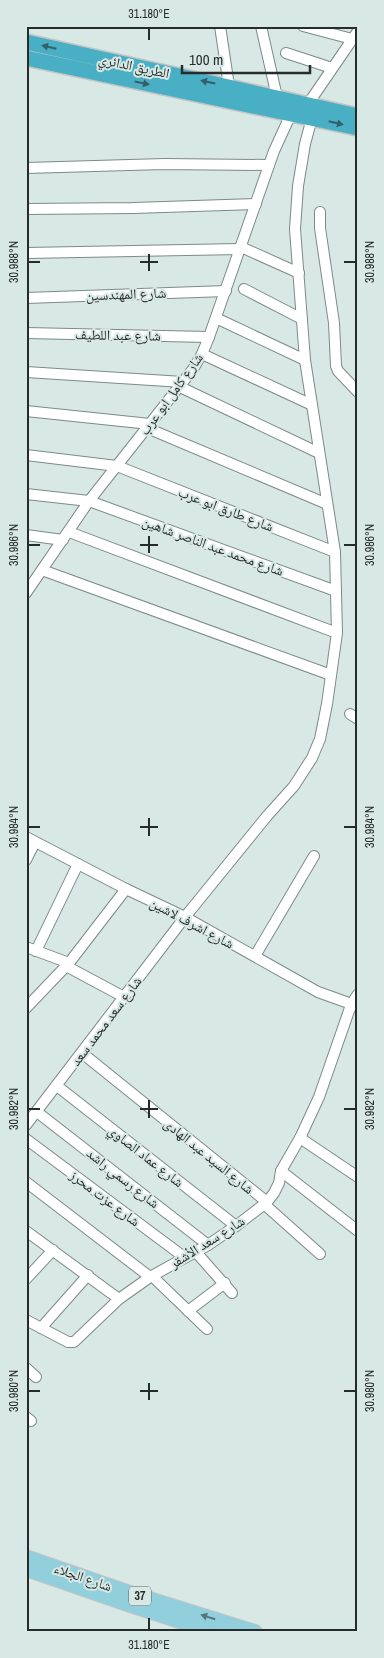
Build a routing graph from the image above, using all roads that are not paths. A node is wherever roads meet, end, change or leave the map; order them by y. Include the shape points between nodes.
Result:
1 (220, 26) edge
2 (261, 26) edge
3 (303, 26) edge
4 (355, 35) edge
5 (26, 42) edge
6 (286, 52) dead end
7 (26, 58) edge
8 (332, 68) junction
9 (113, 69) junction
10 (229, 86) junction
11 (277, 97) junction
12 (310, 111) junction
13 (291, 114) junction
14 (358, 116) edge
15 (358, 128) edge
16 (269, 165) junction
17 (26, 168) edge
18 (256, 204) junction
19 (26, 209) edge
20 (320, 212) dead end
21 (240, 248) junction
22 (26, 253) edge
23 (299, 273) junction
24 (244, 289) dead end
25 (226, 291) junction
26 (26, 298) edge
27 (216, 318) junction
28 (302, 319) junction
29 (26, 333) edge
30 (210, 337) junction
31 (202, 354) junction
32 (305, 360) junction
33 (26, 372) edge
34 (182, 384) junction
35 (358, 392) edge
36 (312, 404) junction
37 (26, 411) edge
38 (148, 426) junction
39 (319, 453) junction
40 (26, 455) edge
41 (117, 466) junction
42 (26, 494) edge
43 (89, 501) junction
44 (327, 504) junction
45 (26, 535) edge
46 (66, 536) junction
47 (335, 552) junction
48 (40, 573) junction
49 (26, 575) edge
50 (336, 591) junction
51 (26, 593) edge
52 (336, 633) junction
53 (331, 675) junction
54 (31, 840) edge
55 (314, 856) dead end
56 (26, 860) edge
57 (78, 864) junction
58 (126, 889) junction
59 (185, 916) junction
60 (31, 949) edge
61 (255, 956) junction
62 (68, 964) junction
63 (358, 994) edge
64 (124, 997) junction
65 (28, 1003) edge
66 (355, 1006) edge
67 (82, 1053) junction
68 (57, 1086) junction
69 (37, 1112) junction
70 (26, 1125) edge
71 (300, 1138) junction
72 (26, 1139) edge
73 (281, 1171) junction
74 (358, 1176) edge
75 (26, 1182) edge
76 (265, 1203) junction
77 (236, 1226) junction
78 (26, 1231) edge
79 (358, 1231) edge
80 (208, 1244) junction
81 (53, 1250) junction
82 (195, 1251) junction
83 (320, 1254) dead end
84 (184, 1257) junction
85 (88, 1275) junction
86 (151, 1276) junction
87 (26, 1279) edge
88 (225, 1284) junction
89 (232, 1293) dead end
90 (119, 1298) junction
91 (188, 1311) junction
92 (26, 1320) edge
93 (41, 1328) junction
94 (207, 1329) dead end
95 (26, 1368) edge
96 (36, 1377) dead end
97 (26, 1557) edge
98 (26, 1569) edge
99 (213, 1632) edge
100 (255, 1632) edge

1 - 10 street
2 - 11 street
3 - 4 street
4 - 8 street, شارع سعد محمد سعد
9 -> 5 highway, الطريق الدائري
6 - 8 street
7 - 9 highway, الطريق الدائري
8 - 12 street, شارع سعد محمد سعد
10 -> 9 highway, الطريق الدائري
9 -> 13 highway, الطريق الدائري
10 - 11 highway, الطريق الدائري
11 - 12 highway, الطريق الدائري
12 - 13 highway, الطريق الدائري
12 - 14 highway, الطريق الدائري
12 -> 15 highway, الطريق الدائري
12 - 23 street, شارع سعد محمد سعد via 295,229
13 - 16 street, شارع كامل ابو عرب
16 - 17 street
16 - 18 street, شارع كامل ابو عرب
18 - 19 street
18 - 21 street, شارع كامل ابو عرب
20 - 35 street via 336,366
21 - 22 street
21 - 23 street
21 - 25 street, شارع كامل ابو عرب
23 - 28 street, شارع سعد محمد سعد
24 - 28 street
25 - 26 street, شارع المهندسين
25 - 27 street, شارع كامل ابو عرب
27 - 30 street, شارع كامل ابو عرب
27 - 32 street
28 - 32 street, شارع سعد محمد سعد
29 - 30 street, شارع عبد اللطيف
30 - 31 street, شارع كامل ابو عرب
31 - 34 street, شارع كامل ابو عرب
31 - 36 street
32 - 36 street, شارع سعد محمد سعد
33 - 34 street
34 - 38 street, شارع كامل ابو عرب
34 - 39 street
36 - 39 street, شارع سعد محمد سعد
37 - 38 street
38 - 41 street, شارع كامل ابو عرب
38 - 44 street
39 - 44 street, شارع سعد محمد سعد
40 - 41 street, شارع طارق ابو عرب
41 - 43 street, شارع كامل ابو عرب
41 - 47 street, شارع طارق ابو عرب
42 - 43 street, شارع محمد عبد الناصر شاهين
43 - 46 street, شارع كامل ابو عرب
43 - 50 street, شارع محمد عبد الناصر شاهين
44 - 47 street, شارع سعد محمد سعد
45 - 46 street
46 - 48 street, شارع كامل ابو عرب
46 - 52 street
47 - 50 street, شارع سعد محمد سعد
48 - 49 street
48 - 51 street, شارع كامل ابو عرب
48 - 53 street
50 - 52 street, شارع سعد محمد سعد
52 - 53 street, شارع سعد محمد سعد
53 - 59 street, شارع سعد محمد سعد via 320,739 312,758 294,786
54 - 56 street
54 - 57 street, شارع اشرف لاشين
55 - 61 street
57 - 58 street, شارع اشرف لاشين
57 - 60 street
58 - 59 street, شارع اشرف لاشين
58 - 62 street
59 - 61 street, شارع اشرف لاشين
59 - 64 street, شارع سعد محمد سعد
60 - 62 street
61 - 66 street, شارع اشرف لاشين via 318,992
62 - 64 street
62 - 65 street
63 - 66 street, شارع سعد الأشقر
64 - 67 street, شارع سعد محمد سعد
66 - 71 street, شارع سعد الأشقر
67 - 68 street, شارع سعد محمد سعد
67 - 76 street, شارع السيد عبد الهادى
68 - 69 street, شارع سعد محمد سعد
68 - 77 street, شارع عماد الصاوي
69 - 70 street, شارع سعد محمد سعد
69 - 80 street, شارع رسمي راشد
71 - 73 street, شارع سعد الأشقر
71 - 74 street
72 - 84 street, شارع عزت محرز
73 - 76 street, شارع سعد الأشقر via 276,1188
73 - 79 street
75 - 86 street
76 - 77 street, شارع سعد الأشقر
76 - 83 street, شارع السيد عبد الهادى
77 - 80 street, شارع سعد الأشقر
78 - 81 street
80 - 82 street, شارع سعد الأشقر
81 - 85 street
81 - 87 street
82 - 84 street, شارع سعد الأشقر
82 - 88 street
84 - 86 street, شارع سعد الأشقر
85 - 90 street
85 - 93 street
86 - 90 street, شارع سعد الأشقر
86 - 91 street
88 - 89 street
88 - 91 street
90 - 93 street, شارع سعد الأشقر via 74,1342
91 - 94 street
92 - 93 street
95 - 96 street
100 -> 97 main road, شارع الجلاء / 37
98 - 99 main road, شارع الجلاء / 37

